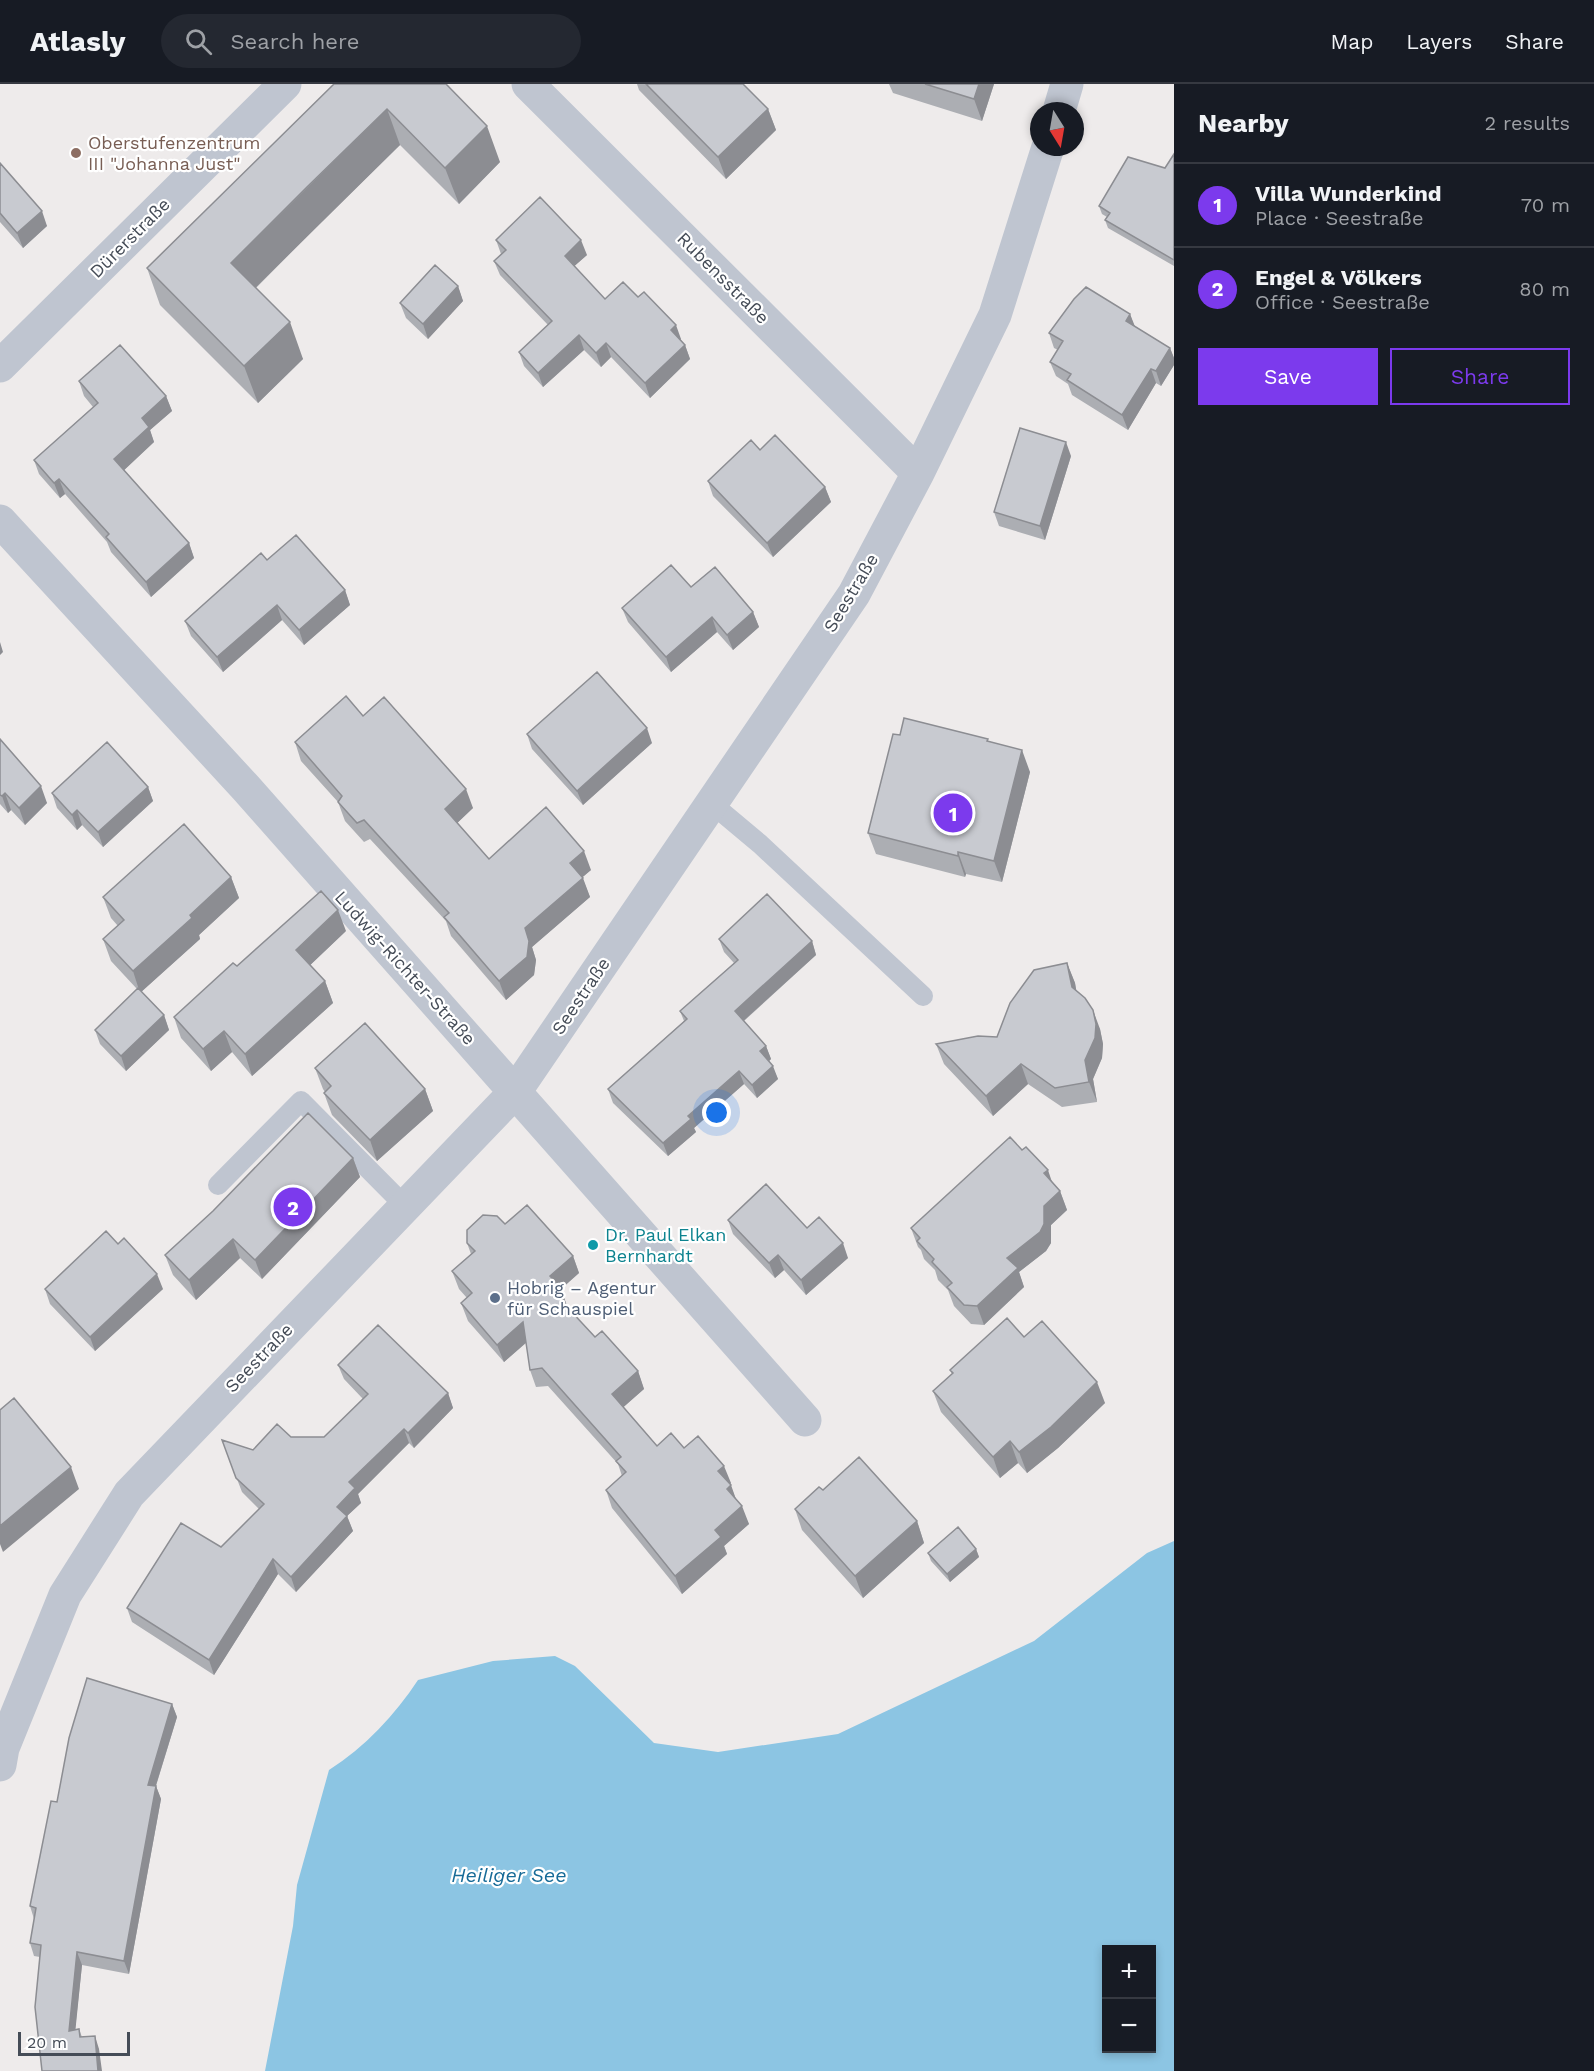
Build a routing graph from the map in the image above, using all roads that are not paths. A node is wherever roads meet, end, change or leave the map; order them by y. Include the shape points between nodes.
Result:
1 (285, 84) edge
2 (528, 84) edge
3 (1067, 84) edge
4 (1062, 102) edge
5 (1045, 156) edge
6 (0, 366) edge
7 (918, 473) junction
8 (0, 521) edge
9 (711, 803) junction
10 (923, 996) dead end
11 (515, 1092) junction
12 (218, 1185) dead end
13 (405, 1206) junction
14 (804, 1420) dead end
15 (1, 1752) edge

1 - 6 street, Dürerstraße
2 - 7 street, Rubensstraße
3 - 4 street
5 - 7 street, Seestraße via 995,315
7 - 9 street, Seestraße via 854,594
8 - 11 street, Ludwig-Richter-Straße via 246,788
9 - 10 lane
9 - 11 street, Seestraße
11 - 13 street, Seestraße
11 - 14 street, Ludwig-Richter-Straße
12 - 13 lane via 301,1101
13 - 15 street, Seestraße via 129,1494 65,1595

